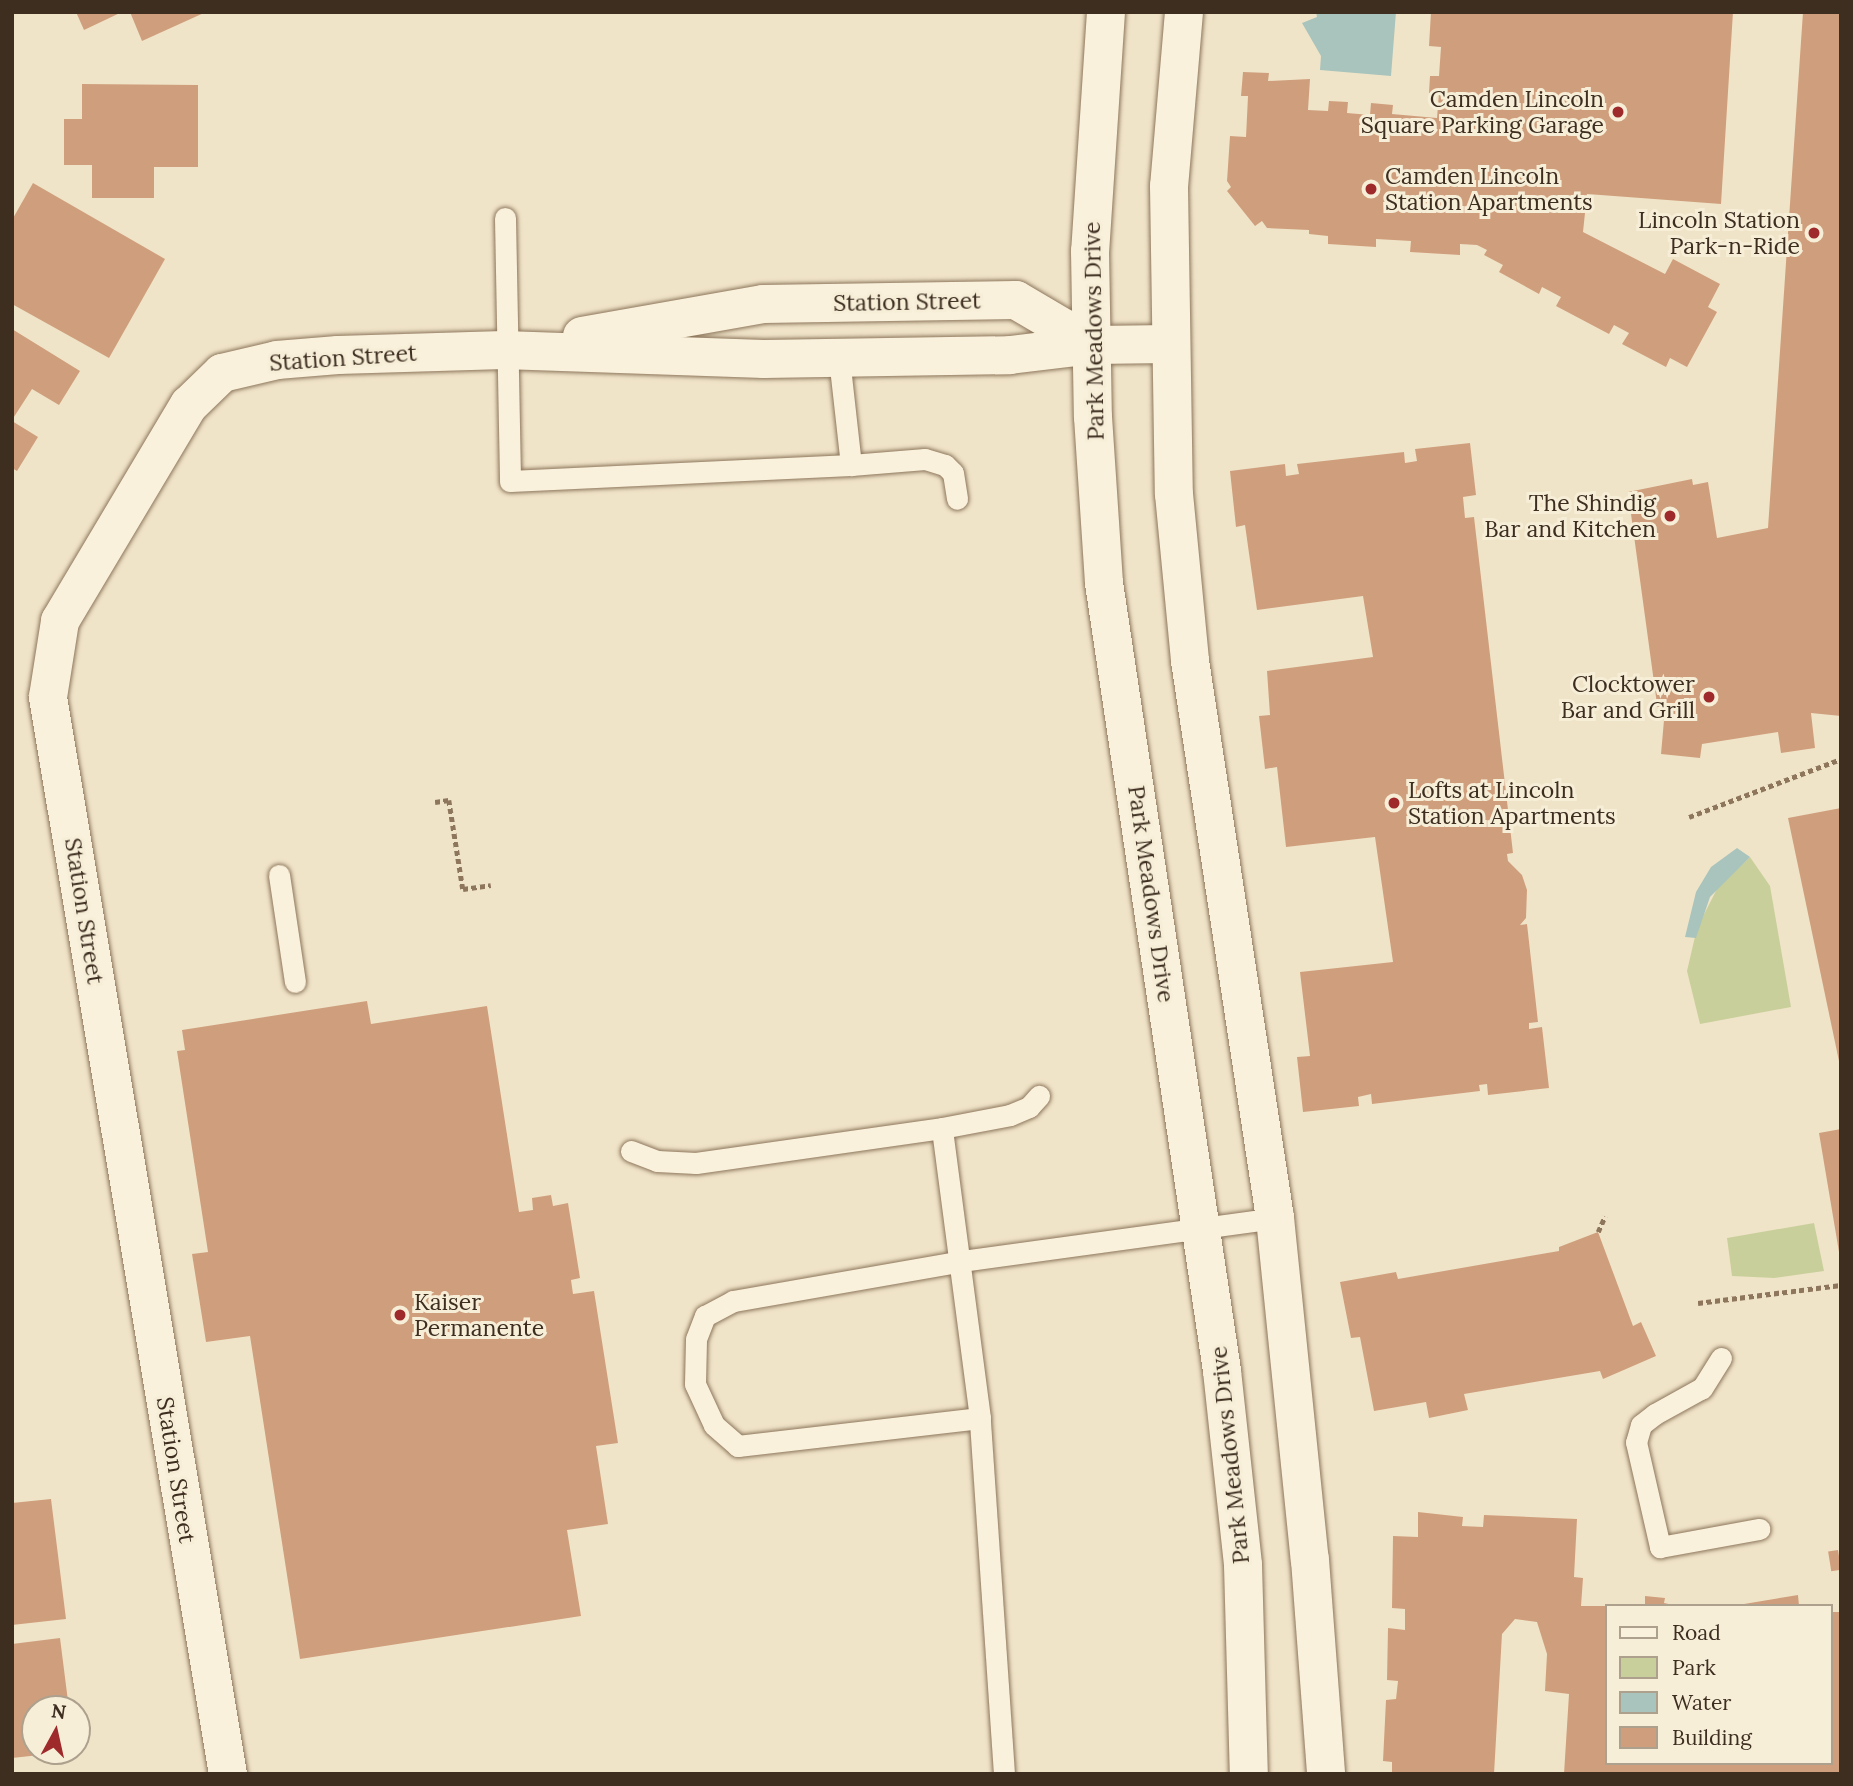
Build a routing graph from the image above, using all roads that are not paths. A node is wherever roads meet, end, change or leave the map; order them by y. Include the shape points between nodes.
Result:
1 (1106, 12) edge
2 (1184, 12) edge
3 (505, 218) dead end
4 (1170, 344) junction
5 (1093, 345) junction
6 (504, 350) junction
7 (839, 358) junction
8 (851, 466) junction
9 (957, 499) dead end
10 (279, 875) dead end
11 (295, 982) dead end
12 (1038, 1096) dead end
13 (942, 1128) junction
14 (631, 1151) dead end
15 (1275, 1218) junction
16 (1200, 1228) junction
17 (962, 1261) junction
18 (1721, 1358) dead end
19 (981, 1418) junction
20 (1759, 1529) dead end
21 (228, 1774) edge
22 (1004, 1774) edge
23 (1249, 1774) edge
24 (1326, 1774) edge

1 - 5 main road, Park Meadows Drive via 1090,251
2 - 4 main road via 1169,187
3 - 6 lane
4 - 5 main road, Station Street
4 - 15 main road via 1174,494 1190,660
5 - 6 main road, Station Street via 1016,300 763,304
5 - 7 main road, Station Street via 1017,355
5 - 16 main road, Park Meadows Drive via 1104,583
6 - 7 main road, Station Street
6 - 8 lane via 510,481
6 - 21 main road, Station Street via 338,355 277,360 222,373 188,405 60,621 48,697
7 - 8 lane
8 - 9 lane via 925,459 945,465 953,473
10 - 11 lane
12 - 13 lane via 1029,1107 1010,1115
13 - 14 lane via 696,1163 657,1161
13 - 17 lane
15 - 16 lane
15 - 24 main road via 1318,1639
16 - 17 lane
16 - 23 main road, Park Meadows Drive via 1243,1565
17 - 19 lane
17 - 19 lane via 733,1301 705,1316 696,1339 695,1384 714,1424 738,1446
18 - 20 lane via 1702,1388 1641,1425 1636,1442 1660,1547
19 - 22 lane

